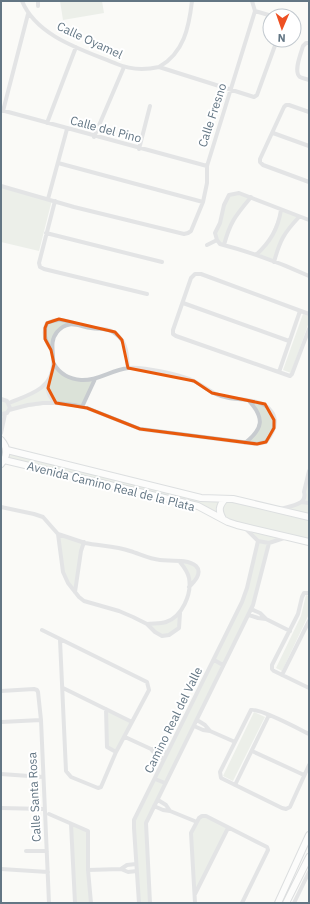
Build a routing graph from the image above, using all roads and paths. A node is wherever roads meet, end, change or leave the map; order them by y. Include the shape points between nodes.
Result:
1 (22, 1) edge
2 (192, 1) edge
3 (252, 1) edge
4 (255, 11) junction
5 (262, 13) edge
6 (28, 14) junction
7 (309, 43) edge
8 (76, 47) junction
9 (274, 48) edge
10 (124, 67) junction
11 (159, 67) junction
12 (309, 80) edge
13 (231, 90) junction
14 (150, 106) dead end
15 (2, 110) edge
16 (309, 112) edge
17 (47, 123) junction
18 (67, 129) junction
19 (273, 134) junction
20 (94, 137) junction
21 (309, 146) edge
22 (139, 148) junction
23 (58, 163) junction
24 (207, 166) junction
25 (309, 182) edge
26 (1, 186) edge
27 (251, 197) junction
28 (48, 199) junction
29 (55, 201) junction
30 (202, 202) junction
31 (281, 210) junction
32 (299, 217) junction
33 (309, 220) edge
34 (46, 232) junction
35 (217, 240) junction
36 (207, 245) dead end
37 (224, 245) junction
38 (256, 255) junction
39 (162, 262) dead end
40 (274, 262) junction
41 (309, 270) edge
42 (307, 275) edge
43 (147, 294) dead end
44 (183, 303) junction
45 (300, 310) junction
46 (309, 314) edge
47 (74, 323) junction
48 (309, 329) edge
49 (289, 341) junction
50 (303, 346) junction
51 (309, 348) edge
52 (51, 350) junction
53 (54, 364) junction
54 (128, 368) junction
55 (279, 372) junction
56 (95, 379) junction
57 (48, 381) junction
58 (1, 399) edge
59 (248, 401) junction
60 (56, 402) junction
61 (9, 403) junction
62 (82, 407) junction
63 (9, 410) junction
64 (3, 414) edge
65 (1, 433) edge
66 (1, 440) edge
67 (244, 443) junction
68 (6, 450) junction
69 (3, 462) edge
70 (309, 471) edge
71 (225, 499) junction
72 (301, 503) junction
73 (309, 503) edge
74 (1, 507) edge
75 (279, 510) junction
76 (309, 517) edge
77 (223, 519) junction
78 (244, 527) junction
79 (58, 534) junction
80 (287, 537) junction
81 (84, 542) junction
82 (258, 542) junction
83 (309, 542) edge
84 (269, 544) junction
85 (180, 562) junction
86 (189, 587) junction
87 (75, 592) junction
88 (309, 593) edge
89 (252, 609) junction
90 (180, 613) junction
91 (248, 614) junction
92 (266, 619) junction
93 (309, 621) edge
94 (147, 624) junction
95 (42, 630) dead end
96 (290, 631) junction
97 (60, 640) junction
98 (214, 660) junction
99 (223, 665) junction
100 (282, 675) junction
101 (63, 688) junction
102 (309, 688) edge
103 (1, 692) edge
104 (106, 709) junction
105 (269, 715) junction
106 (41, 720) junction
107 (197, 720) junction
108 (1, 722) edge
109 (132, 722) junction
110 (194, 726) junction
111 (210, 731) junction
112 (309, 734) edge
113 (125, 737) junction
114 (235, 742) junction
115 (151, 749) junction
116 (252, 751) junction
117 (116, 752) junction
118 (167, 753) junction
119 (164, 758) junction
120 (309, 765) edge
121 (1, 774) edge
122 (304, 775) junction
123 (43, 777) junction
124 (155, 779) junction
125 (165, 783) junction
126 (235, 785) junction
127 (158, 800) junction
128 (154, 806) junction
129 (1, 808) edge
130 (44, 809) junction
131 (170, 811) junction
132 (50, 814) dead end
133 (197, 822) junction
134 (72, 824) junction
135 (228, 828) junction
136 (309, 834) edge
137 (26, 851) dead end
138 (47, 851) junction
139 (309, 857) edge
140 (136, 864) junction
141 (1, 869) edge
142 (121, 869) junction
143 (88, 870) junction
144 (137, 871) junction
145 (48, 872) junction
146 (309, 872) edge
147 (195, 894) junction
148 (49, 903) edge
149 (75, 903) edge
150 (91, 903) edge
151 (139, 903) edge
152 (150, 903) edge
153 (195, 903) edge
154 (242, 903) edge
155 (278, 903) edge
156 (286, 903) edge
157 (294, 903) edge

1 - 6 street, Calle Oyamel
2 - 11 street via 190,23 183,41 169,61
3 - 4 street
4 - 5 street
4 - 13 street, Calle Fresno
6 - 8 street, Calle Oyamel via 50,33
6 - 15 street
7 - 12 street via 303,46 296,69 300,77
8 - 10 street, Calle Oyamel
8 - 17 street
9 - 13 street, Calle Oyamel via 256,97
10 - 11 street, Calle Oyamel
10 - 20 street
11 - 13 street, Calle Oyamel
13 - 24 street, Calle Fresno
14 - 22 street
15 - 17 street, Calle del Pino
16 - 19 street via 286,105
17 - 18 street, Calle del Pino
18 - 20 street, Calle del Pino
18 - 23 street
19 - 21 street
19 - 25 street via 260,162
20 - 22 street, Calle del Pino
22 - 24 street, Calle del Pino
23 - 28 street
23 - 30 street
24 - 30 street, Calle Fresno via 207,183
26 - 28 street
27 - 31 street
27 - 35 street via 239,193 229,195 215,233
27 - 37 street via 235,216
28 - 29 street
29 - 30 street, Calle Fresno via 184,234 191,231
29 - 34 street
31 - 32 street
31 - 38 street via 280,222 274,235
32 - 33 street
32 - 40 street via 286,230
34 - 39 street
34 - 43 street via 40,267
35 - 36 street
35 - 37 street
37 - 38 street
38 - 40 street
40 - 42 street
41 - 42 street
44 - 45 street via 191,278 195,274 200,274
44 - 49 street
44 - 55 street via 173,334
45 - 46 street
45 - 49 street
47 - 52 street via 57,331 52,340
47 - 52 street via 60,319 47,323 44,334
47 - 54 street via 115,332 122,340
48 - 50 street
49 - 55 street
50 - 51 street
50 - 55 street via 292,375
52 - 53 street
53 - 56 street via 58,371 73,379
53 - 57 street
54 - 56 street
54 - 59 street via 194,381 212,393
56 - 62 street
57 - 60 street via 49,394
57 - 61 street via 32,394
58 - 61 street
59 - 67 street via 260,416 260,424 256,432
59 - 67 street via 265,404 272,412 274,428 266,442
60 - 62 street
60 - 63 street
61 - 63 street
62 - 67 street via 140,429
63 - 64 street
64 - 65 street
66 - 68 main road
68 - 69 main road
68 - 71 main road, Avenida Camino Real de la Plata via 201,498
69 - 77 main road, Avenida Camino Real de la Plata via 198,506
70 - 72 street
71 - 75 main road, Avenida Camino Real de la Plata
71 - 77 main road via 219,510
72 - 73 street
72 - 75 street
74 - 79 street via 43,517
75 - 76 main road, Avenida Camino Real de la Plata
77 - 78 main road, Avenida Camino Real de la Plata
78 - 80 main road, Avenida Camino Real de la Plata
78 - 82 street
79 - 81 street
79 - 87 street via 63,572
80 - 83 main road, Avenida Camino Real de la Plata
80 - 84 street
81 - 85 street via 126,550 151,559
81 - 87 street
82 - 84 street
82 - 98 street, Camino Real del Valle via 242,602
84 - 89 street, Camino Real del Valle
85 - 86 street via 188,572
85 - 86 street via 195,566 198,570 198,577
86 - 90 street
87 - 94 street via 84,601 119,611
88 - 96 street via 304,593
89 - 91 street, Camino Real del Valle
89 - 92 street
90 - 94 street via 165,623
90 - 94 street via 179,628 169,635 162,636
91 - 92 street
91 - 99 street, Camino Real del Valle
92 - 96 street
93 - 100 street
95 - 97 street
96 - 100 street via 272,665 272,669
97 - 101 street
97 - 109 street via 147,682 149,690
98 - 99 street
98 - 118 street, Camino Real del Valle
99 - 107 street, Camino Real del Valle
100 - 102 street
101 - 104 street
101 - 117 street via 68,774 95,788 101,787
103 - 106 street, Calle Santa Rosa via 37,690
104 - 109 street
104 - 117 street via 107,747
105 - 112 street
105 - 114 street via 251,710
105 - 116 street
106 - 108 street
106 - 123 street, Calle Santa Rosa
107 - 110 street, Camino Real del Valle
107 - 111 street
109 - 113 street
110 - 111 street
110 - 125 street, Camino Real del Valle
111 - 114 street
113 - 115 street
113 - 117 street
114 - 126 street via 220,772 221,778
115 - 118 street
115 - 119 street via 156,755
116 - 122 street
116 - 126 street
118 - 119 street, Camino Real del Valle
119 - 124 street, Camino Real del Valle
120 - 122 street
121 - 123 street
122 - 126 street via 290,807 286,809
123 - 130 street, Calle Santa Rosa
124 - 125 street
124 - 140 street, Camino Real del Valle via 134,820
125 - 127 street, Camino Real del Valle
127 - 128 street, Camino Real del Valle
127 - 131 street
128 - 131 street
128 - 152 street, Camino Real del Valle via 145,829
129 - 130 street
130 - 138 street, Calle Santa Rosa
131 - 133 street
132 - 134 street
133 - 135 street via 202,816 206,816
133 - 147 street via 191,833
134 - 143 street via 88,830
134 - 149 street
135 - 147 street
135 - 154 street via 267,847 268,850
136 - 155 main road
137 - 138 street
138 - 145 street, Calle Santa Rosa
139 - 156 main road
140 - 142 street
140 - 144 street, Camino Real del Valle
141 - 145 street
142 - 143 street
142 - 144 street via 128,872
143 - 150 street
144 - 151 street, Camino Real del Valle
145 - 148 street, Calle Santa Rosa
146 - 157 street
147 - 153 street

